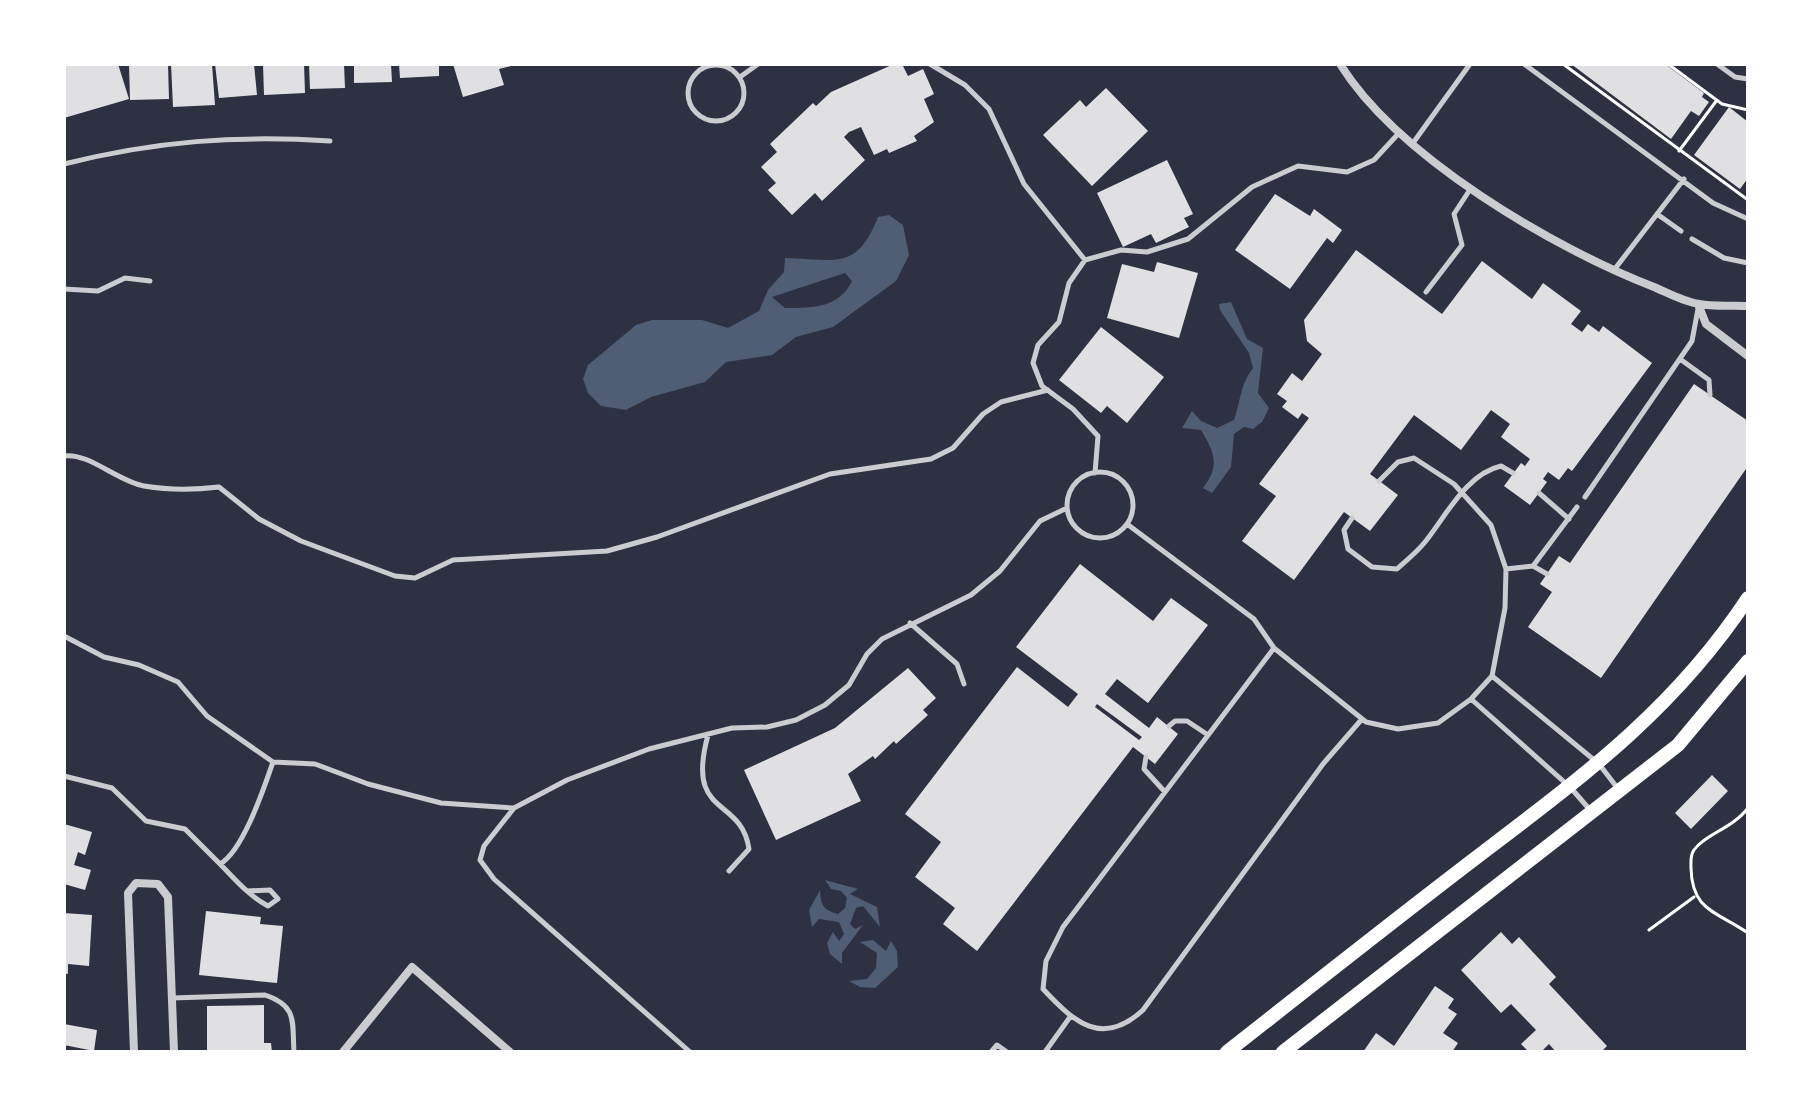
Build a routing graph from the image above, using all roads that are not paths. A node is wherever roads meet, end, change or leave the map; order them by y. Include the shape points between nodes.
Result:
1 (758, 64) edge
2 (930, 64) edge
3 (1340, 64) edge
4 (1470, 64) edge
5 (1524, 64) edge
6 (1717, 64) edge
7 (740, 77) junction
8 (1748, 79) edge
9 (1400, 132) junction
10 (330, 141) dead end
11 (1413, 143) junction
12 (64, 164) edge
13 (1684, 179) junction
14 (1471, 187) junction
15 (1657, 214) junction
16 (1748, 219) edge
17 (1681, 231) dead end
18 (1692, 239) dead end
19 (1085, 260) junction
20 (1748, 263) edge
21 (1613, 271) junction
22 (150, 281) dead end
23 (64, 289) edge
24 (1426, 292) dead end
25 (1698, 304) junction
26 (1748, 306) edge
27 (1748, 355) edge
28 (1680, 359) junction
29 (1048, 390) junction
30 (1710, 395) dead end
31 (64, 456) edge
32 (1095, 473) junction
33 (1513, 473) dead end
34 (1379, 481) dead end
35 (1462, 493) junction
36 (1539, 493) dead end
37 (1585, 497) dead end
38 (1577, 507) dead end
39 (1067, 508) junction
40 (1352, 518) dead end
41 (1569, 519) junction
42 (1127, 524) junction
43 (1533, 566) junction
44 (1506, 569) junction
45 (1547, 574) dead end
46 (1748, 598) edge
47 (910, 623) junction
48 (64, 636) edge
49 (1274, 648) junction
50 (1748, 661) edge
51 (1492, 676) junction
52 (964, 684) dead end
53 (1471, 699) junction
54 (1362, 719) junction
55 (1169, 726) dead end
56 (709, 734) junction
57 (1208, 735) junction
58 (1146, 757) dead end
59 (273, 762) junction
60 (1599, 764) junction
61 (64, 776) edge
62 (1571, 788) junction
63 (1620, 791) junction
64 (1165, 792) junction
65 (514, 808) junction
66 (1592, 813) junction
67 (220, 864) junction
68 (729, 871) dead end
69 (247, 891) junction
70 (172, 998) junction
71 (1070, 1017) junction
72 (134, 1052) edge
73 (174, 1052) edge
74 (294, 1052) edge
75 (343, 1052) edge
76 (510, 1052) edge
77 (690, 1052) edge
78 (991, 1052) edge
79 (1007, 1052) edge
80 (1045, 1052) edge
81 (1227, 1052) edge
82 (1283, 1052) edge

1 - 7 lane
2 - 19 lane via 965,85 989,109 1024,184
3 - 9 street
4 - 11 lane
5 - 13 lane
6 - 8 lane
7 - 7 lane via 719,65 703,68 689,86 694,111 714,122 731,118 744,101
9 - 11 street
9 - 19 lane via 1374,160 1347,172 1298,166 1252,187 1188,239 1147,252 1121,250
10 - 12 lane via 252,136 163,145
11 - 14 street
13 - 15 lane
13 - 16 lane via 1713,203
14 - 21 street
14 - 24 lane via 1454,214 1462,245
15 - 17 lane
15 - 21 lane
18 - 20 lane via 1724,258
19 - 29 lane via 1069,283 1059,322 1038,345 1033,363
21 - 25 street
22 - 23 lane via 125,278 98,291
25 - 26 street
25 - 27 street via 1706,324
25 - 28 lane via 1692,341
28 - 30 lane via 1709,380
28 - 37 lane
29 - 31 lane via 1001,402 953,448 931,459 830,474 607,551 453,560 415,578 395,576 301,541 259,519 219,487 143,486 111,475 81,455
29 - 32 lane via 1098,436
32 - 39 lane via 1077,481
32 - 42 lane via 1116,476 1130,493 1132,514
33 - 35 lane via 1501,466 1489,469
34 - 35 lane via 1398,462 1414,458
35 - 40 lane via 1423,545 1397,569 1372,567 1348,549 1344,530
35 - 44 lane via 1491,525
36 - 41 lane
38 - 41 lane
39 - 42 lane via 1075,527 1092,538 1112,536
39 - 47 lane via 1040,521 1000,571 971,595
41 - 43 lane
42 - 49 lane via 1254,619
43 - 44 lane
43 - 45 lane
44 - 51 lane via 1505,608
46 - 60 main road via 1690,676
47 - 52 lane via 957,664
47 - 56 lane via 882,639 849,685 825,705 796,720
48 - 59 lane via 104,657 178,682 207,716
49 - 54 lane
49 - 57 lane
50 - 63 main road via 1678,745
51 - 53 lane
51 - 60 lane
53 - 54 lane via 1438,723 1398,729
53 - 62 lane
54 - 71 lane via 1323,764 1143,1010 1128,1025 1099,1030
55 - 57 lane via 1187,721
56 - 65 lane via 580,775
56 - 68 lane via 702,771 705,788 712,803 741,824 749,849
57 - 64 lane
58 - 64 lane via 1144,769
59 - 65 lane via 315,764 441,803
59 - 67 lane via 243,835
60 - 62 main road
60 - 63 lane
61 - 67 lane via 112,788 146,821 185,829
62 - 66 lane
62 - 81 main road
63 - 66 main road
64 - 71 lane via 1063,927 1046,961 1043,989
65 - 77 lane via 484,846 480,860 487,870
66 - 82 main road
67 - 69 lane
69 - 69 lane via 268,906 278,899 270,890
70 - 72 street via 168,897 158,884 136,883 128,893
70 - 73 street
70 - 74 lane via 277,999 291,1013
71 - 80 lane
75 - 76 street via 412,967
78 - 79 lane via 997,1045

